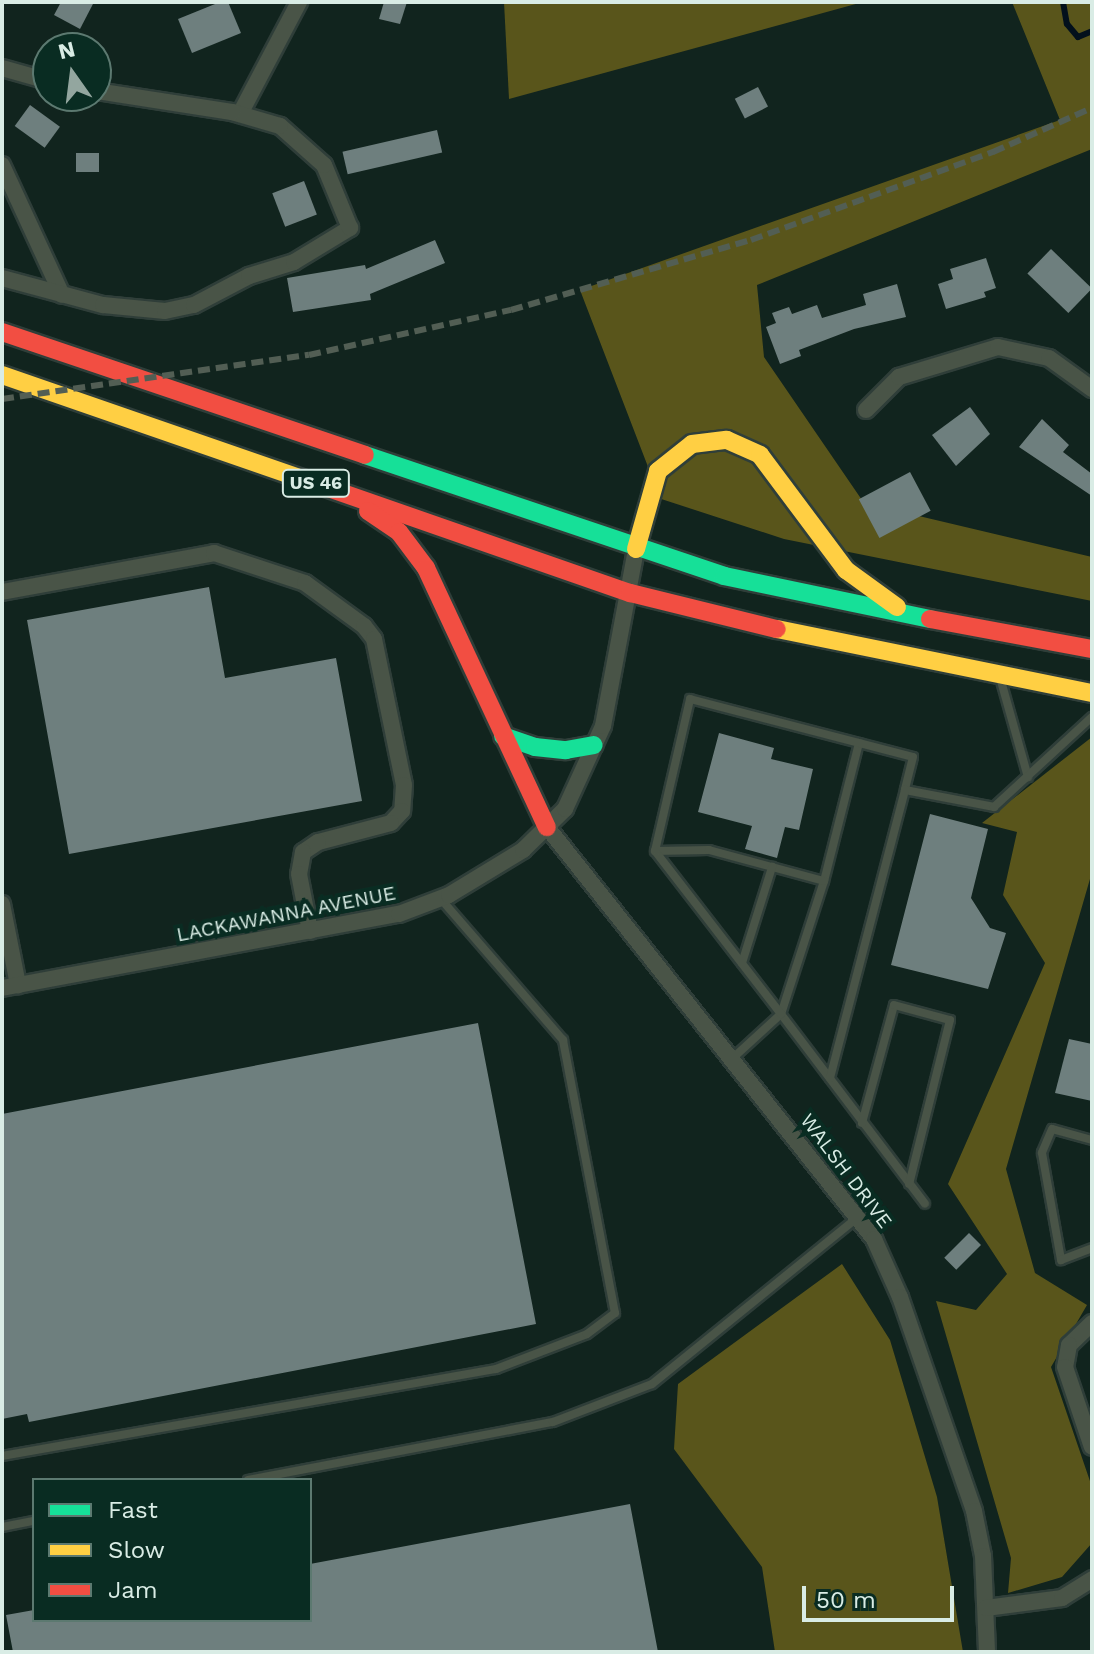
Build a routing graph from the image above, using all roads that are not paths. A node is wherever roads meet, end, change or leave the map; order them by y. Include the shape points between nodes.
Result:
1 (299, 2) edge
2 (2, 68) edge
3 (32, 76) edge
4 (112, 94) edge
5 (240, 114) junction
6 (2, 165) edge
7 (2, 278) edge
8 (62, 295) junction
9 (2, 332) edge
10 (2, 375) edge
11 (1092, 389) edge
12 (866, 410) dead end
13 (341, 492) junction
14 (636, 549) junction
15 (2, 592) edge
16 (630, 593) junction
17 (911, 616) junction
18 (1092, 649) edge
19 (999, 675) junction
20 (1092, 693) edge
21 (1092, 717) edge
22 (503, 736) junction
23 (859, 743) junction
24 (594, 745) junction
25 (1028, 777) junction
26 (905, 790) junction
27 (547, 827) junction
28 (655, 851) junction
29 (772, 867) junction
30 (824, 881) junction
31 (440, 898) junction
32 (2, 904) edge
33 (310, 931) junction
34 (742, 963) junction
35 (10, 987) edge
36 (781, 1014) junction
37 (734, 1057) junction
38 (830, 1078) junction
39 (862, 1123) junction
40 (1092, 1140) edge
41 (909, 1184) junction
42 (925, 1204) dead end
43 (859, 1216) junction
44 (1092, 1248) edge
45 (1092, 1323) edge
46 (1092, 1447) edge
47 (2, 1456) edge
48 (259, 1478) edge
49 (32, 1521) edge
50 (2, 1527) edge
51 (1092, 1579) edge
52 (986, 1608) junction
53 (987, 1652) edge

1 - 5 street
2 - 3 street
4 - 5 street
5 - 8 street via 280,126 304,142 339,191 350,228 294,262 249,276 194,305 165,311
6 - 8 street
7 - 8 street
9 - 14 highway, US 46
10 - 13 highway, US 46
11 - 12 street via 1049,358 998,347 899,377
13 - 16 highway, US 46
13 - 22 highway via 399,532 426,568
14 - 16 street, LACKAWANNA AVENUE
14 - 17 highway, US 46 via 784,592
14 - 17 highway via 652,488 669,459 692,444 727,440 760,455 846,570
15 - 33 street via 214,553 305,583 364,626 374,639 404,785 402,811 391,823 318,842 303,852 299,874
16 - 19 highway, US 46
16 - 24 street, LACKAWANNA AVENUE via 603,726
17 - 18 highway, US 46
19 - 20 highway, US 46
19 - 25 lane
21 - 25 lane
22 - 24 highway via 551,749
22 - 27 highway
23 - 26 lane via 913,757
23 - 28 lane via 690,699
23 - 30 lane
24 - 27 street, LACKAWANNA AVENUE via 565,809
25 - 26 lane via 994,807
26 - 38 lane
27 - 31 street, LACKAWANNA AVENUE via 523,850
27 - 37 street, WALSH DRIVE
28 - 29 lane via 709,850
28 - 34 lane
29 - 30 lane
29 - 34 lane
30 - 36 lane
31 - 33 street, LACKAWANNA AVENUE via 399,914
31 - 47 lane via 563,1040 615,1313 587,1334 496,1369
32 - 35 street
33 - 35 street, LACKAWANNA AVENUE
34 - 36 lane
36 - 37 lane
36 - 38 lane
37 - 43 street, WALSH DRIVE
38 - 39 lane
39 - 41 lane
39 - 41 lane via 894,1005 950,1020
40 - 44 lane via 1052,1129 1042,1153 1061,1260
41 - 42 lane
43 - 48 lane via 652,1384 553,1422
43 - 52 street, WALSH DRIVE via 900,1297 974,1511
45 - 46 street via 1069,1345 1065,1367
49 - 50 lane
51 - 52 street via 1062,1598
52 - 53 street, WALSH DRIVE

